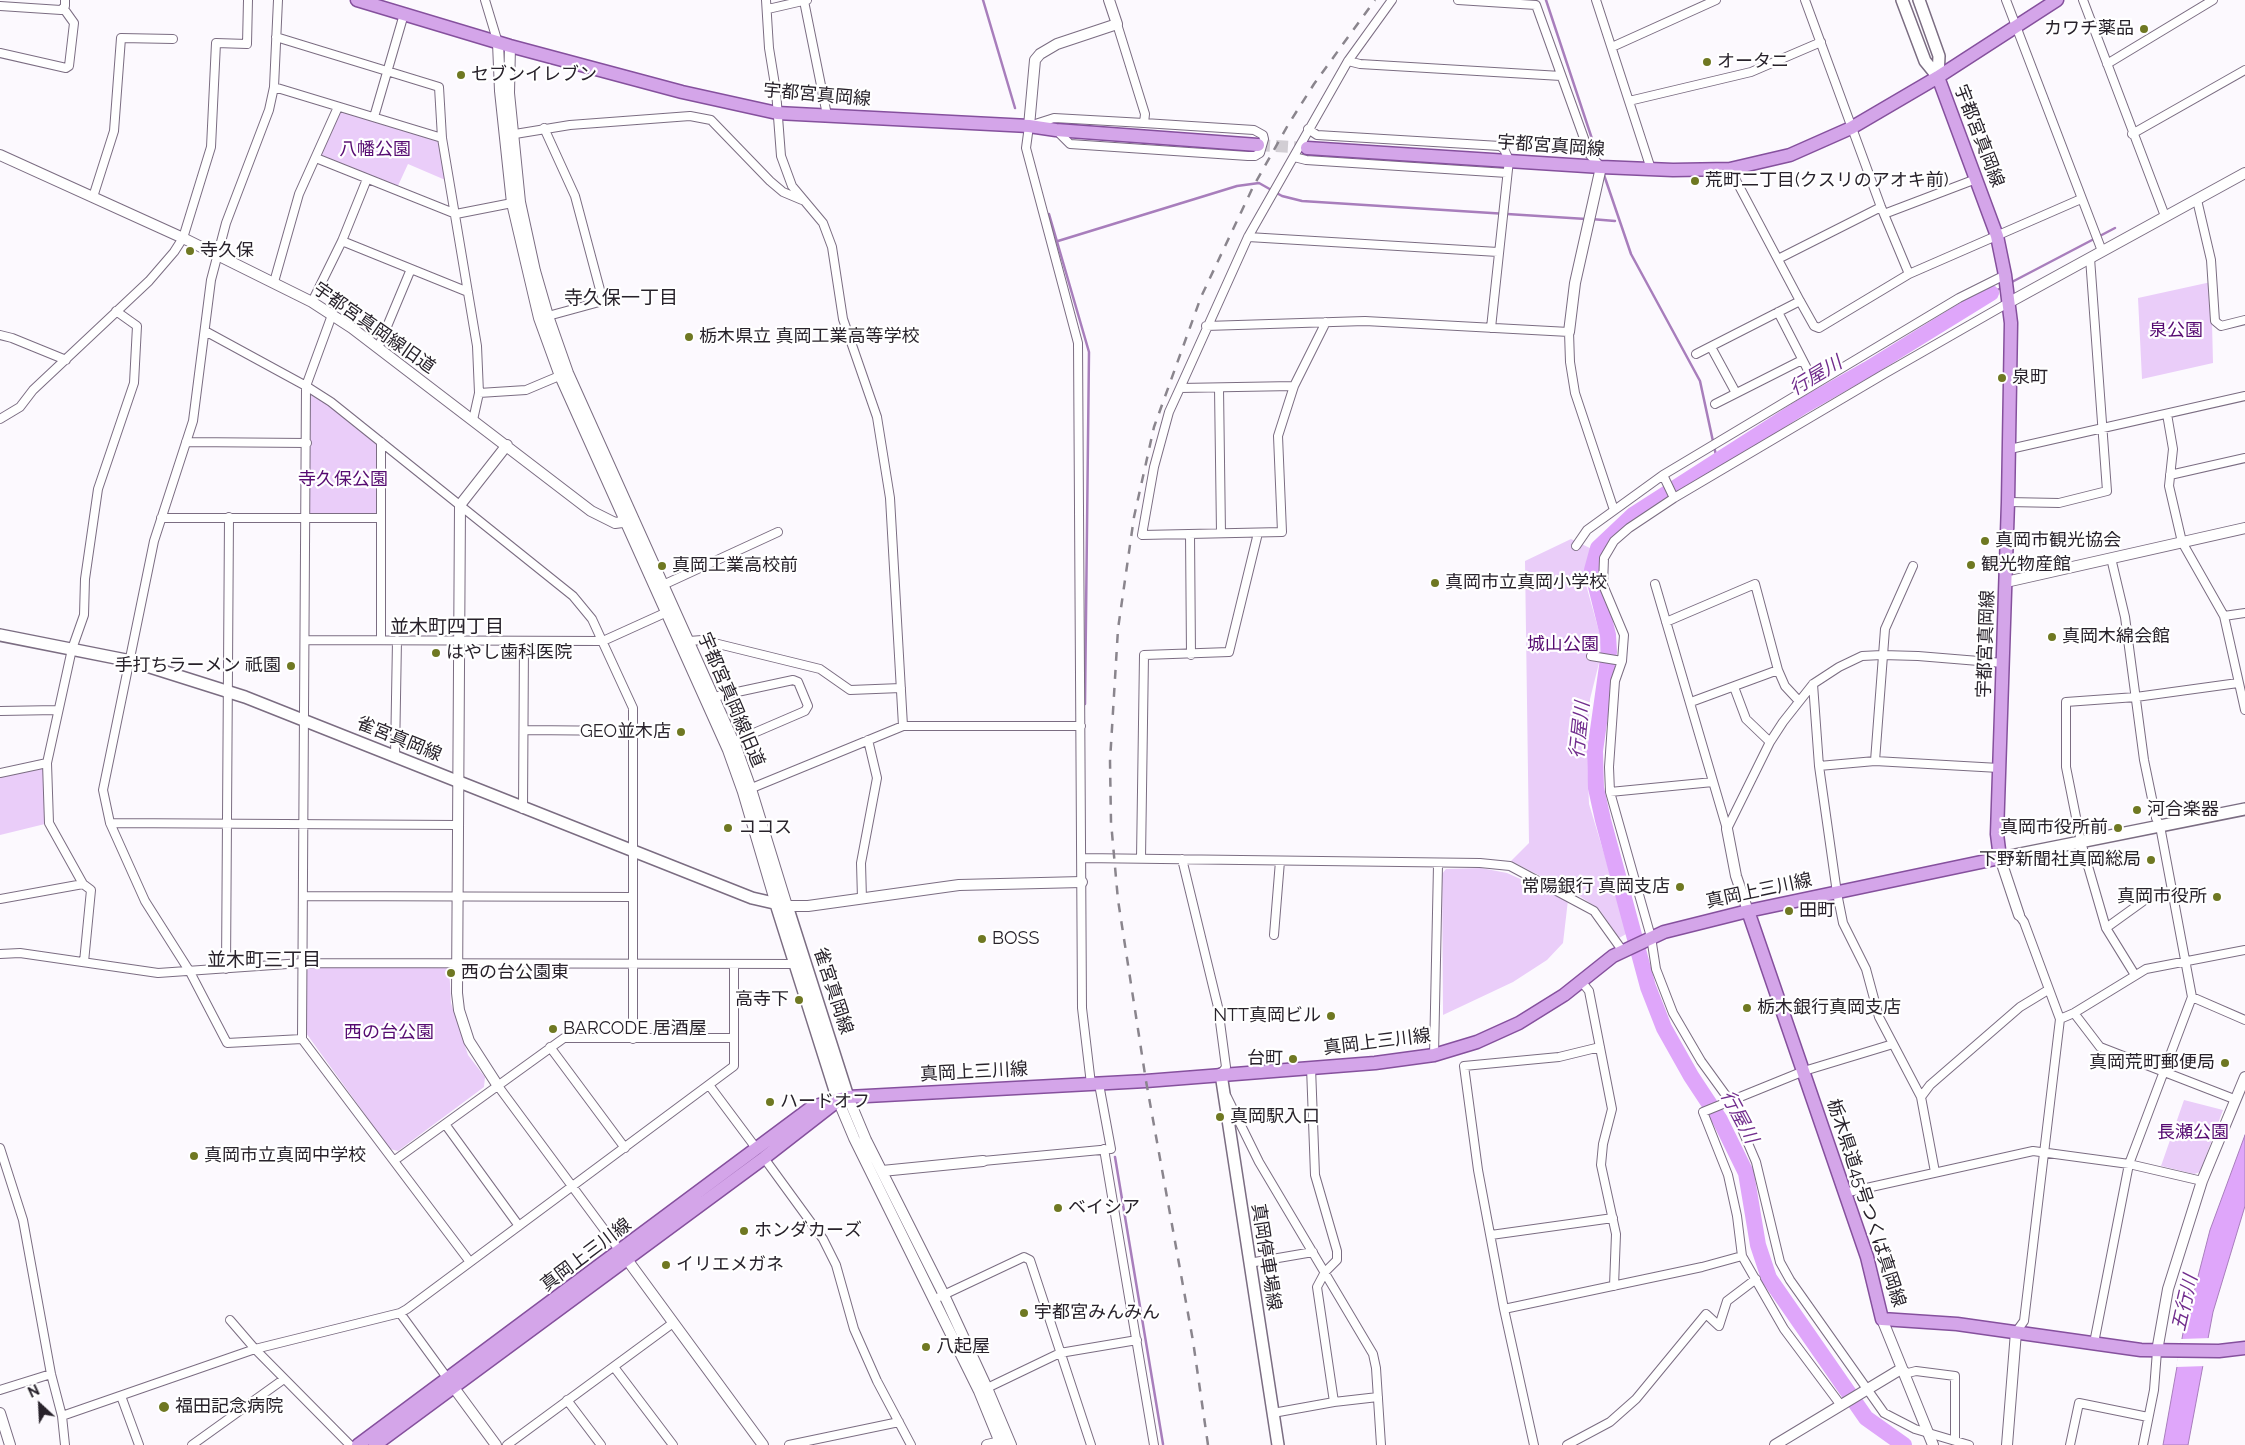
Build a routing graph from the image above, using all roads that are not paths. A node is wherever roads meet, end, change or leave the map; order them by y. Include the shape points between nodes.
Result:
1 (65, 0) edge
2 (248, 0) edge
3 (278, 0) edge
4 (357, 0) edge
5 (485, 0) edge
6 (766, 0) edge
7 (806, 0) edge
8 (1109, 0) edge
9 (1392, 0) edge
10 (1458, 0) edge
11 (1596, 0) edge
12 (1716, 0) edge
13 (1805, 0) edge
14 (1902, 0) edge
15 (1919, 0) edge
16 (2006, 0) edge
17 (2057, 0) edge
18 (2083, 0) edge
19 (2213, 0) edge
20 (0, 6) edge
21 (64, 9) junction
22 (768, 9) junction
23 (404, 14) junction
24 (1117, 24) junction
25 (2016, 26) junction
26 (276, 36) junction
27 (173, 39) dead end
28 (1821, 42) junction
29 (504, 45) junction
30 (1612, 47) junction
31 (0, 53) edge
32 (1348, 61) junction
33 (2107, 64) junction
34 (2245, 70) edge
35 (388, 71) junction
36 (1561, 76) junction
37 (1938, 76) junction
38 (274, 87) junction
39 (1628, 101) junction
40 (338, 107) junction
41 (777, 113) junction
42 (827, 116) junction
43 (374, 117) junction
44 (1144, 123) junction
45 (1029, 126) junction
46 (544, 128) junction
47 (1851, 128) junction
48 (1056, 130) junction
49 (1308, 130) junction
50 (2132, 134) junction
51 (508, 135) junction
52 (442, 138) junction
53 (1258, 145) tunnel mouth
54 (1307, 148) tunnel mouth
55 (0, 155) edge
56 (316, 158) junction
57 (1294, 158) junction
58 (1509, 160) junction
59 (1601, 167) junction
60 (1651, 169) junction
61 (1730, 169) junction
62 (1507, 173) junction
63 (2245, 173) edge
64 (367, 179) junction
65 (1976, 179) junction
66 (93, 197) junction
67 (2081, 199) junction
68 (804, 200) junction
69 (2196, 200) junction
70 (512, 203) junction
71 (1882, 211) junction
72 (456, 214) junction
73 (2164, 216) junction
74 (1997, 236) junction
75 (1248, 237) junction
76 (183, 238) junction
77 (342, 241) junction
78 (2102, 251) junction
79 (1498, 252) junction
80 (217, 254) junction
81 (2090, 258) junction
82 (1778, 259) junction
83 (411, 269) junction
84 (1909, 274) junction
85 (2005, 275) junction
86 (274, 282) junction
87 (468, 292) junction
88 (1800, 300) junction
89 (312, 302) junction
90 (2008, 303) junction
91 (116, 312) junction
92 (1778, 312) junction
93 (332, 315) junction
94 (548, 316) junction
95 (2245, 320) edge
96 (1326, 322) junction
97 (1206, 326) junction
98 (1491, 328) junction
99 (205, 332) junction
100 (1569, 332) junction
101 (0, 335) edge
102 (1710, 347) junction
103 (378, 348) junction
104 (1696, 354) dead end
105 (66, 360) junction
106 (1802, 360) junction
107 (564, 374) junction
108 (1814, 384) junction
109 (306, 386) junction
110 (1294, 386) junction
111 (1180, 388) junction
112 (1219, 388) junction
113 (479, 393) junction
114 (1736, 393) junction
115 (2245, 396) edge
116 (1715, 404) dead end
117 (2167, 414) junction
118 (0, 419) edge
119 (473, 420) junction
120 (2104, 426) junction
121 (186, 442) junction
122 (381, 442) junction
123 (307, 443) junction
124 (507, 445) junction
125 (2010, 449) junction
126 (2245, 458) edge
127 (1663, 475) junction
128 (2170, 475) junction
129 (1674, 498) junction
130 (2008, 502) junction
131 (460, 505) junction
132 (1614, 510) junction
133 (229, 517) junction
134 (305, 517) junction
135 (161, 518) junction
136 (380, 518) junction
137 (630, 522) junction
138 (2245, 528) edge
139 (778, 532) dead end
140 (1221, 533) junction
141 (1258, 533) junction
142 (1190, 534) junction
143 (2182, 542) junction
144 (1576, 546) dead end
145 (2111, 558) junction
146 (1913, 566) dead end
147 (2006, 582) junction
148 (1655, 584) dead end
149 (663, 585) junction
150 (667, 612) junction
151 (2245, 614) edge
152 (2224, 616) junction
153 (1666, 622) junction
154 (0, 635) edge
155 (306, 640) junction
156 (381, 640) junction
157 (397, 640) junction
158 (458, 641) junction
159 (603, 641) junction
160 (689, 641) junction
161 (524, 642) junction
162 (72, 649) junction
163 (1191, 655) junction
164 (1882, 655) junction
165 (1591, 656) dead end
166 (131, 661) junction
167 (1622, 661) junction
168 (2003, 663) junction
169 (1778, 670) junction
170 (2238, 683) junction
171 (1813, 684) junction
172 (1734, 686) junction
173 (901, 688) junction
174 (228, 691) junction
175 (714, 697) junction
176 (2136, 697) junction
177 (1798, 700) junction
178 (1691, 702) junction
179 (57, 710) junction
180 (2245, 710) edge
181 (0, 711) edge
182 (305, 720) junction
183 (903, 726) junction
184 (1081, 726) junction
185 (524, 730) junction
186 (633, 731) junction
187 (868, 740) junction
188 (733, 742) junction
189 (1770, 742) junction
190 (395, 756) junction
191 (1875, 761) junction
192 (47, 763) junction
193 (1819, 766) junction
194 (1999, 768) junction
195 (0, 773) edge
196 (458, 782) junction
197 (1713, 782) junction
198 (747, 790) junction
199 (1610, 792) junction
200 (523, 809) junction
201 (2245, 809) edge
202 (110, 823) junction
203 (304, 824) junction
204 (457, 825) junction
205 (226, 826) junction
206 (2160, 826) junction
207 (1726, 829) junction
208 (2082, 842) junction
209 (634, 852) junction
210 (1082, 858) junction
211 (1141, 858) junction
212 (2000, 858) junction
213 (1182, 859) junction
214 (1280, 861) junction
215 (1438, 864) junction
216 (1082, 882) junction
217 (82, 884) junction
218 (2172, 892) junction
219 (1836, 893) junction
220 (304, 896) junction
221 (457, 897) junction
222 (633, 897) junction
223 (0, 899) edge
224 (862, 899) junction
225 (782, 905) junction
226 (1748, 911) junction
227 (2019, 915) joint
228 (2106, 928) junction
229 (1274, 935) dead end
230 (1648, 938) junction
231 (1626, 948) junction
232 (2245, 950) edge
233 (0, 954) edge
234 (84, 962) junction
235 (2185, 962) junction
236 (302, 963) junction
237 (456, 964) junction
238 (634, 964) junction
239 (796, 964) junction
240 (734, 965) junction
241 (226, 969) junction
242 (190, 972) junction
243 (2135, 975) junction
244 (1581, 981) junction
245 (2048, 990) junction
246 (2192, 997) junction
247 (2074, 1013) junction
248 (2060, 1019) junction
249 (2245, 1020) edge
250 (732, 1038) junction
251 (302, 1039) junction
252 (633, 1039) junction
253 (1893, 1044) junction
254 (550, 1047) junction
255 (1600, 1047) junction
256 (1434, 1054) junction
257 (1311, 1067) junction
258 (1804, 1071) junction
259 (2163, 1072) junction
260 (1221, 1074) junction
261 (2245, 1077) edge
262 (1095, 1084) junction
263 (709, 1085) junction
264 (498, 1086) junction
265 (1223, 1092) junction
266 (1922, 1097) junction
267 (843, 1098) junction
268 (2234, 1099) junction
269 (1729, 1102) junction
270 (445, 1124) junction
271 (0, 1148) edge
272 (625, 1148) junction
273 (1104, 1149) junction
274 (760, 1153) junction
275 (2045, 1153) junction
276 (2, 1160) edge
277 (395, 1160) junction
278 (983, 1161) joint
279 (2130, 1164) junction
280 (882, 1171) junction
281 (1935, 1172) junction
282 (2202, 1181) junction
283 (572, 1187) junction
284 (1844, 1193) junction
285 (1613, 1218) junction
286 (519, 1226) junction
287 (1491, 1235) junction
288 (1313, 1252) junction
289 (623, 1255) junction
290 (1742, 1256) junction
291 (470, 1262) junction
292 (1249, 1263) junction
293 (1325, 1272) junction
294 (1756, 1279) junction
295 (1614, 1286) junction
296 (939, 1297) junction
297 (1504, 1309) junction
298 (400, 1313) junction
299 (1882, 1319) junction
300 (230, 1320) dead end
301 (674, 1323) junction
302 (2016, 1332) junction
303 (1137, 1340) junction
304 (2094, 1343) junction
305 (2239, 1348) edge
306 (255, 1349) junction
307 (2160, 1351) junction
308 (1060, 1353) junction
309 (614, 1367) junction
310 (1901, 1369) junction
311 (50, 1374) junction
312 (284, 1379) junction
313 (451, 1383) junction
314 (0, 1390) edge
315 (983, 1390) junction
316 (1865, 1390) junction
317 (121, 1396) junction
318 (1378, 1397) junction
319 (567, 1400) junction
320 (1334, 1402) junction
321 (1842, 1403) junction
322 (0, 1413) edge
323 (1273, 1413) junction
324 (62, 1416) junction
325 (2148, 1417) junction
326 (899, 1422) junction
327 (1931, 1439) edge
328 (1955, 1440) junction
329 (1005, 1443) edge
330 (10, 1445) edge
331 (65, 1445) edge
332 (139, 1445) edge
333 (192, 1445) edge
334 (350, 1445) edge
335 (358, 1445) edge
336 (375, 1445) edge
337 (496, 1445) edge
338 (506, 1445) edge
339 (601, 1445) edge
340 (673, 1445) edge
341 (763, 1445) edge
342 (789, 1445) edge
343 (911, 1445) edge
344 (987, 1445) edge
345 (1091, 1445) edge
346 (1154, 1445) edge
347 (1278, 1445) edge
348 (1381, 1445) edge
349 (1534, 1445) edge
350 (1567, 1445) edge
351 (1775, 1445) edge
352 (1968, 1445) edge
353 (2007, 1445) edge
354 (2070, 1445) edge
355 (2143, 1445) edge

1 - 21 street
2 - 76 street via 247,44 216,43 211,147
3 - 26 street
4 - 23 main road, 宇都宮真岡線
5 - 29 street
6 - 22 street
7 - 22 street
7 - 42 street
8 - 24 street
9 - 32 street
10 - 36 street via 1536,4
11 - 30 street
12 - 30 street
13 - 28 street
14 - 37 main road via 1925,62
15 - 37 main road via 1939,56
16 - 25 street
17 - 25 main road
18 - 33 street
19 - 33 street
20 - 21 street
21 - 31 street via 74,23 69,66 66,68
22 - 41 street
23 - 29 main road, 宇都宮真岡線
23 - 35 street
24 - 44 street via 1145,114
24 - 45 street via 1057,44 1040,54 1036,60
25 - 37 main road
25 - 67 street
26 - 35 street
26 - 38 street
27 - 66 street via 122,38 114,131
28 - 39 street via 1751,72
28 - 47 street
29 - 41 main road, 宇都宮真岡線 via 682,92
29 - 51 street via 509,93
30 - 39 street
32 - 36 street
32 - 49 street
33 - 50 street
34 - 50 street
35 - 43 street
35 - 52 street via 439,87
36 - 59 street via 1590,155
37 - 47 main road, 宇都宮真岡線
37 - 65 main road, 宇都宮真岡線
38 - 40 street
38 - 80 street via 269,110 236,190
39 - 60 street
40 - 43 street
40 - 56 street
41 - 42 main road, 宇都宮真岡線
41 - 68 street via 781,156 792,186
42 - 45 main road, 宇都宮真岡線
43 - 52 street
44 - 45 street via 1054,118
44 - 48 street via 1254,130 1264,139 1260,153 1248,156 1070,144
45 - 48 main road, 宇都宮真岡線
45 - 184 street via 1026,148 1078,343
46 - 51 street
46 - 68 street via 690,116 711,120 770,181 784,192
46 - 94 street via 575,196 603,301
47 - 61 main road, 宇都宮真岡線 via 1790,155
47 - 71 street
48 - 53 main road, 宇都宮真岡線
49 - 57 street
49 - 58 street via 1317,135 1500,146
50 - 73 street
51 - 70 street
51 - 94 street via 526,231
52 - 72 street
54 - 58 main road, 宇都宮真岡線
55 - 66 street, 宇都宮真岡線旧道
56 - 64 street
56 - 86 street via 299,194
57 - 62 street
57 - 75 street
58 - 59 main road, 宇都宮真岡線
58 - 62 street
59 - 60 main road, 宇都宮真岡線
59 - 100 street via 1575,282
60 - 61 main road, 宇都宮真岡線
61 - 82 street
62 - 79 street
63 - 69 street
64 - 72 street
64 - 77 street
65 - 71 street
65 - 74 main road, 宇都宮真岡線
66 - 76 street, 宇都宮真岡線旧道
67 - 74 street
67 - 78 street
68 - 173 street via 823,223 832,247 843,319 877,417 890,498
69 - 73 street
69 - 95 street via 2210,260 2215,321 2221,326
70 - 72 street
70 - 107 street via 539,318
71 - 82 street
71 - 84 street
72 - 87 street
73 - 78 street
74 - 84 street
74 - 85 main road, 宇都宮真岡線
75 - 79 street
75 - 97 street
76 - 80 street, 宇都宮真岡線旧道
76 - 91 street via 149,281
77 - 83 street
77 - 89 street
78 - 81 street
79 - 98 street
80 - 86 street, 宇都宮真岡線旧道
80 - 99 street
81 - 90 street
81 - 120 street
82 - 88 street
83 - 87 street
83 - 103 street
84 - 88 street via 1819,328 1814,326
85 - 90 main road, 宇都宮真岡線
85 - 108 street via 1959,298
86 - 89 street, 宇都宮真岡線旧道
87 - 113 street via 477,346
88 - 92 street
89 - 93 street, 宇都宮真岡線旧道
90 - 125 main road, 宇都宮真岡線 via 2012,354
90 - 129 street
91 - 105 street
91 - 162 street via 137,326 134,383 98,489 85,578 84,615
92 - 102 street
92 - 106 street
93 - 103 street, 宇都宮真岡線旧道
93 - 109 street
94 - 107 street
96 - 97 street
96 - 98 street
96 - 110 street
97 - 111 street
98 - 100 street
99 - 109 street
99 - 121 street via 193,421
100 - 132 street via 1575,393
101 - 105 street
102 - 104 street
102 - 114 street
103 - 119 street, 宇都宮真岡線旧道
105 - 118 street via 33,390 20,407
106 - 108 street
106 - 114 street
107 - 113 street via 526,390
107 - 137 street
108 - 127 street
109 - 122 street
109 - 123 street
110 - 112 street
110 - 141 street via 1278,436 1282,532
111 - 112 street
111 - 142 street via 1168,412 1142,535
112 - 140 street
113 - 119 street
114 - 116 street
115 - 117 street
117 - 120 street
117 - 128 street via 2174,449
119 - 124 street, 宇都宮真岡線旧道
120 - 125 street
120 - 130 street via 2107,491 2059,502
121 - 123 street
121 - 135 street
122 - 131 street
122 - 136 street
123 - 134 street
124 - 131 street
124 - 137 street, 宇都宮真岡線旧道 via 600,517 615,524
125 - 130 main road, 宇都宮真岡線
126 - 128 street
127 - 129 street
127 - 132 street
128 - 143 street via 2169,486
129 - 167 street via 1629,528 1614,541 1604,558 1603,585 1624,634
130 - 147 main road, 宇都宮真岡線
131 - 158 street
131 - 159 street via 573,596 584,607
132 - 144 street via 1587,530
133 - 134 street
133 - 135 street
133 - 174 street
134 - 136 street
134 - 155 street
135 - 166 street
136 - 156 street
137 - 149 street, 宇都宮真岡線旧道
137 - 150 street, 宇都宮真岡線旧道
138 - 143 street
139 - 149 street
140 - 141 street
140 - 142 street
141 - 163 street via 1229,652
142 - 163 street
143 - 145 street
143 - 152 street
145 - 147 street
145 - 176 street via 2125,617
146 - 164 street via 1885,629
147 - 168 main road, 宇都宮真岡線
148 - 153 street
149 - 160 street, 宇都宮真岡線旧道
150 - 159 street
150 - 198 street, 宇都宮真岡線旧道
151 - 152 street
152 - 170 street
153 - 169 street via 1755,584
153 - 178 street
154 - 162 main road, 雀宮真岡線
155 - 156 street
155 - 182 street
156 - 157 street
157 - 158 street
157 - 190 street
158 - 161 street
158 - 196 street
159 - 161 street
159 - 186 street via 633,708
160 - 173 street via 702,640 820,669 850,690
160 - 175 street, 宇都宮真岡線旧道
161 - 185 street
162 - 166 main road, 雀宮真岡線
162 - 179 street
163 - 211 street via 1144,655
164 - 168 street
164 - 171 street via 1862,656
164 - 191 street
165 - 167 street
166 - 174 main road, 雀宮真岡線
166 - 202 street via 103,790
167 - 199 street via 1615,680
168 - 194 main road, 宇都宮真岡線
169 - 172 street
169 - 177 street via 1785,686
170 - 176 street
170 - 180 street
171 - 177 street
171 - 193 street
172 - 178 street
172 - 189 street via 1746,719
173 - 183 street
174 - 182 main road, 雀宮真岡線
174 - 205 street
175 - 188 street, 宇都宮真岡線旧道
175 - 188 street via 793,680 798,682 808,706 806,711
176 - 206 street via 2144,760
176 - 208 street via 2066,702 2066,767
177 - 189 street
178 - 197 street
179 - 181 street
179 - 192 street
182 - 190 main road, 雀宮真岡線
182 - 203 street
183 - 184 street
183 - 187 street
184 - 210 street
185 - 186 street
185 - 200 street
186 - 209 street
187 - 198 street
187 - 224 street via 878,778 862,863
188 - 198 street, 宇都宮真岡線旧道
189 - 207 street
190 - 196 main road, 雀宮真岡線
191 - 193 street
191 - 194 street
192 - 195 street
192 - 217 street via 49,822
193 - 219 street
194 - 212 main road, 宇都宮真岡線 via 1997,834
196 - 200 main road, 雀宮真岡線
196 - 204 street
197 - 199 street
197 - 207 street
198 - 225 street, 宇都宮真岡線旧道
199 - 230 street
200 - 209 main road, 雀宮真岡線
201 - 206 main road
202 - 205 street
202 - 242 street via 145,901
203 - 204 street
203 - 205 street
203 - 220 street
204 - 221 street
205 - 241 street
206 - 208 main road
206 - 218 street
207 - 226 street via 1736,876
208 - 212 main road
208 - 228 street
209 - 222 street
209 - 225 main road, 雀宮真岡線 via 752,898
210 - 211 street
210 - 216 street
211 - 213 street
212 - 219 main road, 真岡上三川線
212 - 227 street
213 - 214 street
213 - 260 street via 1218,1007 1226,1067
214 - 215 street
214 - 229 street
215 - 231 street via 1510,866 1594,911
215 - 256 street
216 - 224 street via 959,885
216 - 262 street via 1082,1008
217 - 223 street
217 - 234 street via 91,890
218 - 228 street via 2149,896
218 - 235 street
219 - 226 main road, 真岡上三川線
219 - 253 street via 1846,931 1866,969 1879,1017
220 - 221 street
220 - 236 street
221 - 222 street
221 - 237 street
222 - 238 street
224 - 225 street
225 - 239 main road, 雀宮真岡線
225 - 267 main road, 雀宮真岡線
226 - 230 main road, 真岡上三川線 via 1686,925
226 - 258 main road, 栃木県道45号つくば真岡線
227 - 245 street
228 - 243 street
230 - 231 main road, 真岡上三川線
230 - 269 street via 1673,1013
231 - 244 main road, 真岡上三川線
232 - 235 street
233 - 234 street via 20,953
234 - 242 street via 158,973
235 - 243 street via 2146,969
235 - 246 street
236 - 237 street
236 - 241 street
236 - 251 street
237 - 238 street
237 - 264 street via 463,1026
238 - 240 street
238 - 252 street
239 - 240 street
239 - 267 main road, 雀宮真岡線
240 - 250 street
241 - 242 street
242 - 251 street via 227,1043
243 - 247 street
244 - 255 street via 1588,991
244 - 256 main road, 真岡上三川線 via 1519,1023 1477,1042
245 - 248 street
245 - 266 street via 2020,1007 1930,1085
246 - 249 street
246 - 259 street
247 - 248 street
247 - 259 street via 2100,1047
248 - 275 street
250 - 252 street
250 - 263 street via 734,1066
251 - 277 street
252 - 254 street via 564,1038
253 - 258 street
253 - 266 street
254 - 264 street
254 - 272 street
255 - 285 street via 1612,1109 1601,1165
255 - 287 street via 1559,1057 1464,1066 1478,1170
256 - 257 main road, 真岡上三川線
257 - 260 main road, 真岡上三川線
257 - 293 street via 1315,1175 1337,1251 1336,1260
258 - 269 street
258 - 284 main road, 栃木県道45号つくば真岡線
259 - 268 street
259 - 279 street
260 - 262 main road, 真岡上三川線
260 - 265 main road, 真岡停車場線
261 - 268 street
262 - 267 main road, 真岡上三川線
262 - 273 street via 1111,1149
263 - 272 street
263 - 274 street
264 - 270 street
264 - 283 street
265 - 288 street via 1259,1162
265 - 292 main road, 真岡停車場線
266 - 281 street
267 - 274 main road, 真岡上三川線
267 - 280 street
267 - 296 street via 857,1144
268 - 282 street
269 - 290 street via 1703,1112 1728,1175
269 - 316 street via 1756,1162 1780,1262
270 - 277 street
270 - 286 street
271 - 276 street
272 - 283 street
273 - 278 street
273 - 303 street
274 - 289 main road, 真岡上三川線
274 - 326 street via 823,1239 836,1265 854,1329
275 - 279 street
275 - 281 street via 2033,1151 2003,1156
275 - 302 street via 2024,1321
276 - 311 street via 23,1220
277 - 291 street
278 - 280 street
279 - 282 street
279 - 304 street
280 - 296 street
281 - 284 street
282 - 307 street via 2168,1290
283 - 286 street
283 - 289 street
284 - 299 main road, 栃木県道45号つくば真岡線 via 1867,1257
285 - 287 street
285 - 295 street via 1616,1234
286 - 291 street
287 - 297 street
288 - 292 street
288 - 293 street
289 - 301 street
289 - 313 main road, 真岡上三川線
290 - 294 street
290 - 295 street
291 - 298 street
292 - 323 main road, 真岡停車場線
293 - 318 street via 1373,1354
293 - 320 street via 1318,1287
294 - 321 street via 1784,1328
294 - 350 street via 1727,1301 1719,1326 1706,1314 1636,1400 1610,1422
295 - 297 street
296 - 308 street via 1024,1258 1030,1260
296 - 315 street
297 - 349 street
298 - 306 street
298 - 313 street
299 - 302 main road, 栃木県道45号つくば真岡線
299 - 310 street
300 - 306 street
301 - 309 street
301 - 341 street
302 - 304 main road, 栃木県道45号つくば真岡線
302 - 353 street
303 - 308 street
303 - 346 street
304 - 307 main road, 栃木県道45号つくば真岡線
305 - 307 main road, 栃木県道45号つくば真岡線
306 - 312 street
306 - 317 street
307 - 325 street
308 - 315 street
308 - 345 street
309 - 319 street
309 - 340 street
310 - 316 street
310 - 327 street
310 - 328 street via 1908,1373 1916,1371 1955,1376
311 - 314 street
311 - 324 street
312 - 333 street
312 - 334 street
313 - 335 main road, 真岡上三川線
313 - 336 main road, 真岡上三川線
313 - 337 street
315 - 329 street
316 - 321 street
316 - 327 street via 1884,1414
317 - 324 street
317 - 332 street
318 - 320 street
318 - 348 street
319 - 338 street
319 - 339 street
320 - 323 street
321 - 351 street
322 - 330 street
323 - 347 main road, 真岡停車場線
324 - 331 street
325 - 354 street via 2079,1403
325 - 355 street
326 - 342 street
326 - 343 street
327 - 328 street
328 - 352 street
329 - 344 street

